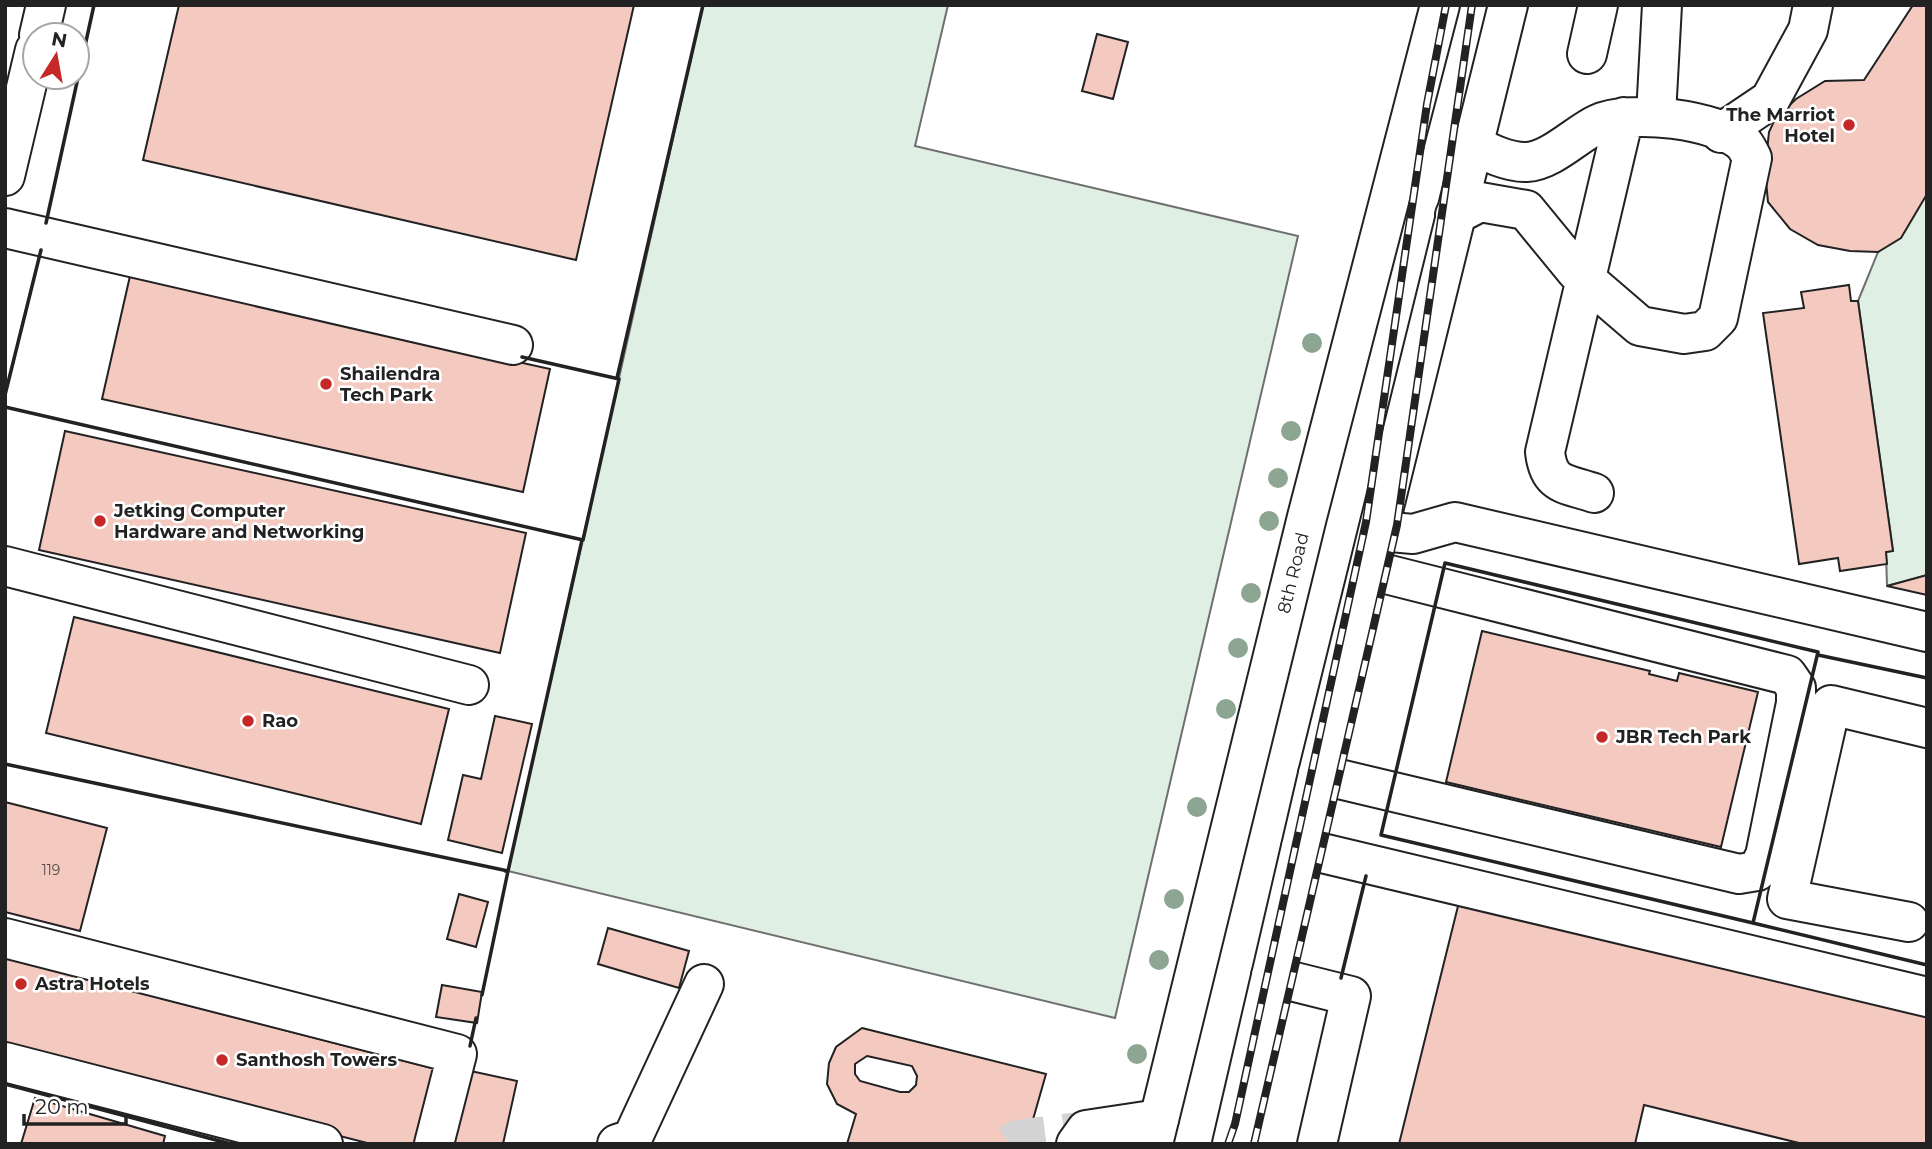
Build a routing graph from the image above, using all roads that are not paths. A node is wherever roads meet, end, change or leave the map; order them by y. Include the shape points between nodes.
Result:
1 (1440, 5) edge
2 (1507, 5) edge
3 (1598, 5) edge
4 (1662, 5) edge
5 (1813, 5) edge
6 (1587, 54) dead end
7 (25, 91) edge
8 (1640, 116) junction
9 (1721, 133) junction
10 (1471, 144) junction
11 (5, 176) edge
12 (1455, 215) junction
13 (5, 228) edge
14 (1587, 282) junction
15 (513, 345) dead end
16 (1594, 493) dead end
17 (1380, 531) junction
18 (5, 566) edge
19 (1370, 570) junction
20 (1927, 632) edge
21 (469, 685) dead end
22 (1927, 728) edge
23 (1318, 775) junction
24 (1301, 848) junction
25 (1909, 922) dead end
26 (5, 938) edge
27 (1271, 976) junction
28 (704, 984) dead end
29 (1927, 997) edge
30 (5, 1062) edge
31 (1156, 1131) edge
32 (323, 1144) edge
33 (434, 1144) edge
34 (617, 1144) edge
35 (1076, 1144) tunnel mouth
36 (1232, 1144) edge
37 (1317, 1144) edge

1 - 31 main road, 8th Road via 1307,517
2 - 10 main road
3 - 6 main road
4 - 8 main road
5 - 9 main road via 1808,30 1770,100
7 - 11 main road
8 - 9 main road via 1699,124
8 - 10 main road via 1599,124 1573,142 1528,162
8 - 14 main road
9 - 14 main road via 1743,143 1752,158 1718,318 1705,331 1684,334 1640,326
10 - 12 main road
12 - 14 main road via 1480,202 1527,210
12 - 17 main road
13 - 15 main road
14 - 16 main road via 1545,452 1548,472 1556,481
17 - 19 main road
17 - 20 main road via 1413,534 1455,522
18 - 21 main road
19 - 23 main road
19 - 23 main road via 1787,675 1796,688 1796,703 1765,856 1757,871 1740,874
22 - 25 main road via 1831,705 1787,899
23 - 24 main road
24 - 27 main road
24 - 29 main road
26 - 33 main road via 457,1054
27 - 36 main road
27 - 37 main road via 1351,996
28 - 34 main road via 632,1139
30 - 32 main road
31 - 35 main road via 1086,1130

